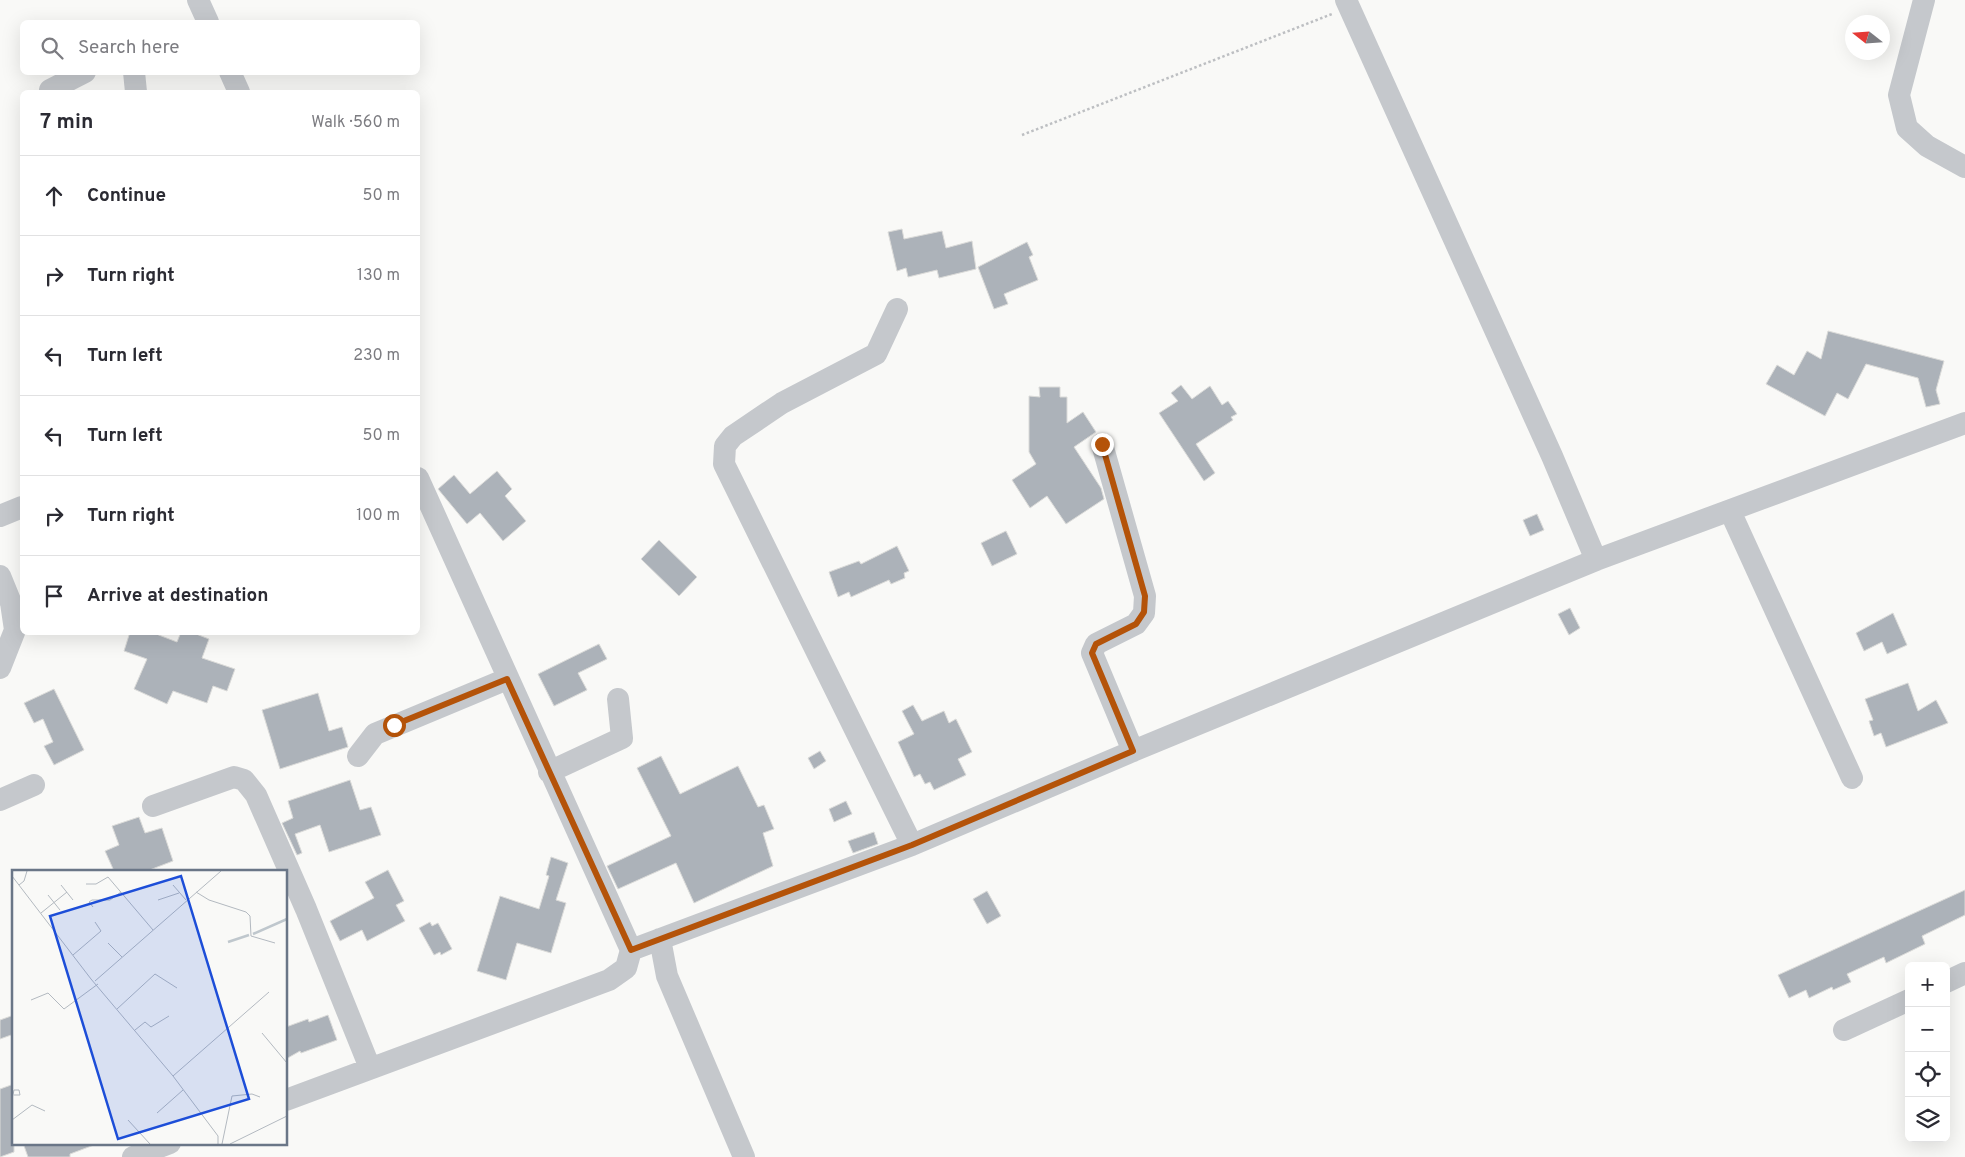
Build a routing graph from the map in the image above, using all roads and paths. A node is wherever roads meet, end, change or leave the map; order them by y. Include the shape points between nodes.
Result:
1 (1924, 0) edge
2 (1347, 4) edge
3 (79, 75) edge
4 (134, 75) edge
5 (231, 75) edge
6 (50, 90) dead end
7 (136, 90) edge
8 (238, 90) edge
9 (1022, 135) dead end
10 (1965, 168) edge
11 (897, 308) dead end
12 (1965, 423) edge
13 (1102, 444) dead end
14 (420, 483) edge
15 (20, 508) edge
16 (1730, 512) junction
17 (0, 516) edge
18 (1596, 560) junction
19 (0, 576) edge
20 (0, 668) edge
21 (507, 679) junction
22 (618, 699) dead end
23 (1133, 751) junction
24 (358, 756) dead end
25 (549, 772) junction
26 (1852, 778) dead end
27 (34, 785) dead end
28 (0, 800) edge
29 (153, 806) dead end
30 (912, 845) junction
31 (320, 912) dead end
32 (660, 939) junction
33 (631, 950) junction
34 (1965, 973) edge
35 (1950, 980) edge
36 (1905, 1002) edge
37 (1844, 1030) dead end
38 (377, 1065) junction
39 (288, 1099) edge
40 (167, 1144) edge
41 (134, 1157) edge
42 (744, 1157) edge

1 - 10 street via 1899,95 1907,128 1927,146
2 - 9 path
2 - 18 street
3 - 6 street
4 - 7 street
5 - 8 street
11 - 30 street via 876,354 782,403 733,436 725,446 724,464
12 - 16 street
13 - 23 street via 1145,596 1144,612 1136,624 1096,644 1092,653
14 - 21 street
15 - 17 street
16 - 18 street
16 - 26 street
18 - 23 street
19 - 20 street via 11,604 15,630
21 - 24 street via 375,734
21 - 25 street
22 - 25 street via 622,738
23 - 30 street
25 - 33 street
27 - 28 street
29 - 38 street via 234,777 244,780 256,795
30 - 32 street
31 - 38 street
32 - 33 street
32 - 42 street via 667,976
33 - 38 street via 626,968 609,980
34 - 35 street
36 - 37 street
38 - 39 street
40 - 41 street

